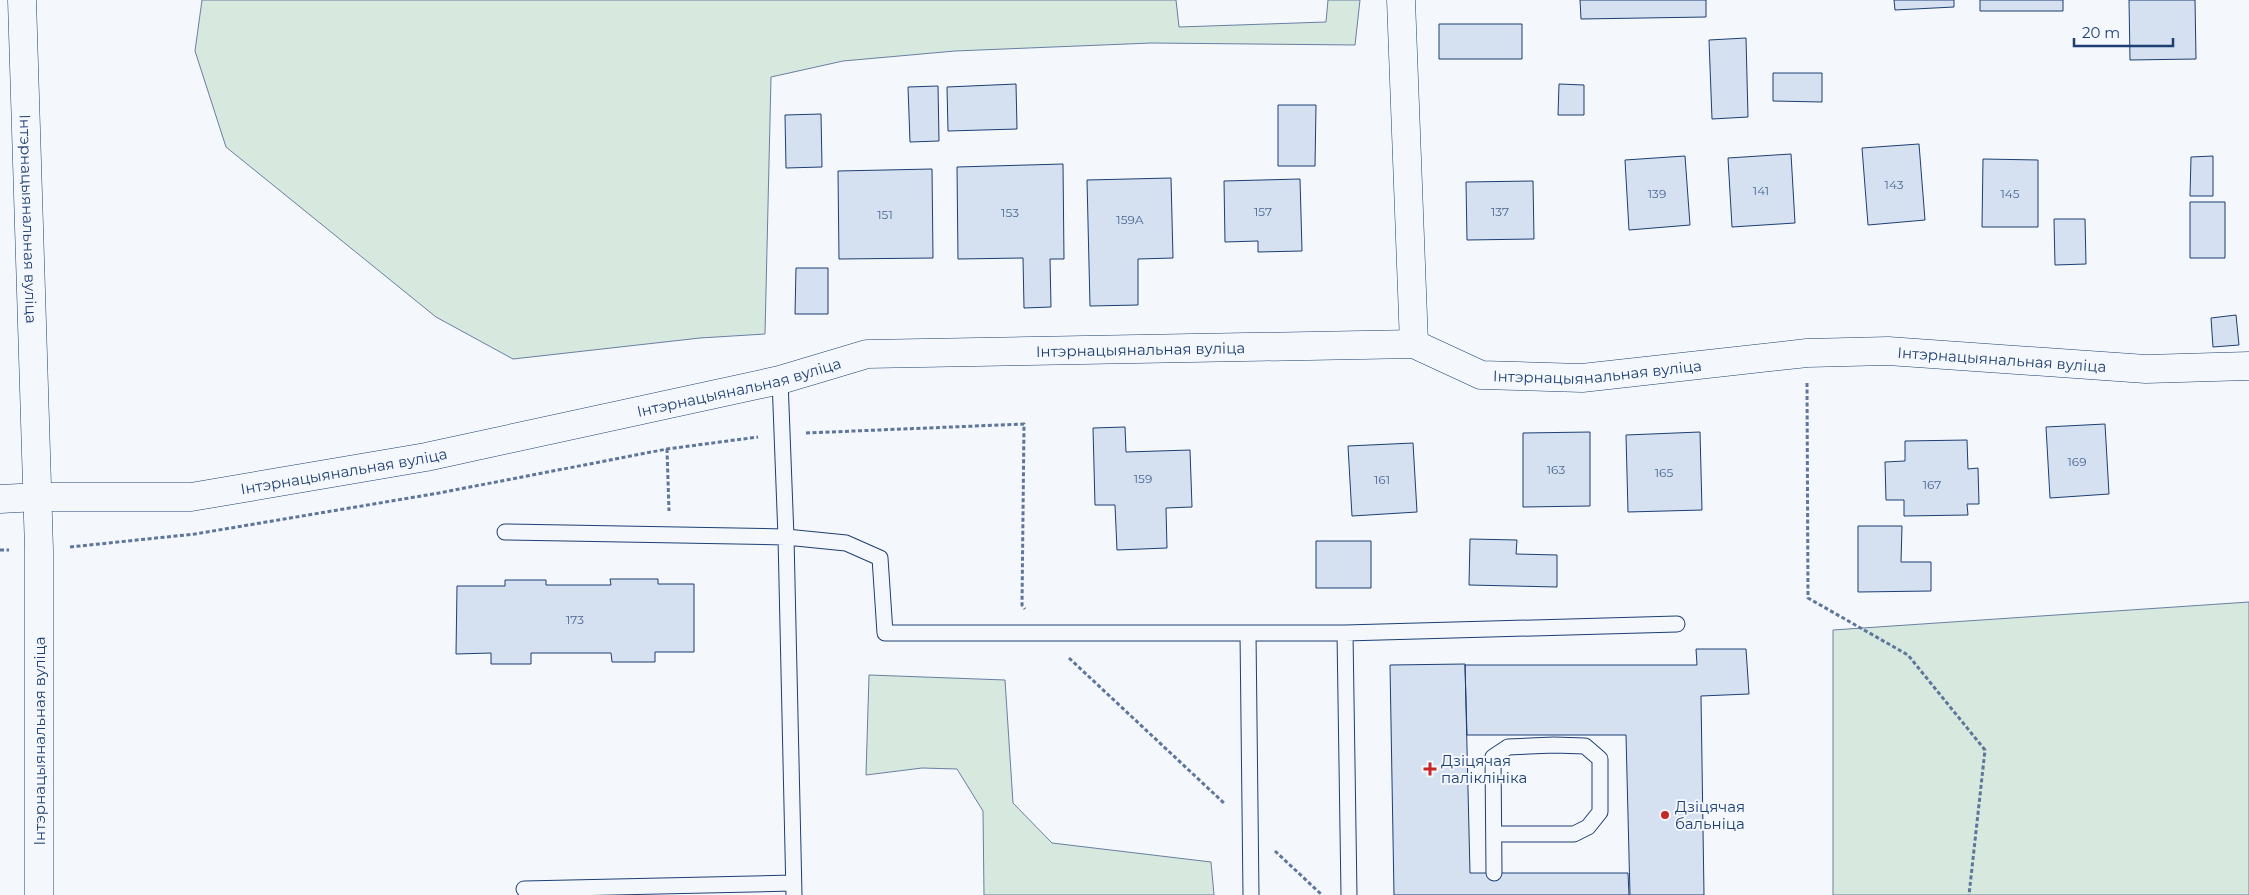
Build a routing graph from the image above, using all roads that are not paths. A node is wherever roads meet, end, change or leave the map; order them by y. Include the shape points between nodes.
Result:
1 (1401, 0) edge
2 (15, 12) edge
3 (1414, 344) junction
4 (2249, 366) edge
5 (780, 380) junction
6 (38, 497) junction
7 (0, 499) edge
8 (505, 532) dead end
9 (786, 537) junction
10 (1677, 624) dead end
11 (1248, 633) junction
12 (1346, 633) junction
13 (1494, 834) junction
14 (1494, 873) dead end
15 (524, 889) dead end
16 (794, 889) edge
17 (39, 895) edge
18 (1251, 895) edge
19 (1349, 895) edge

1 - 3 street
2 - 6 street, Інтэрнацыянальная вуліца
3 - 4 street, Інтэрнацыянальная вуліца via 1481,375 1582,378 1807,353 1888,351 2146,369
3 - 5 street, Інтэрнацыянальная вуліца via 867,354
5 - 6 street, Інтэрнацыянальная вуліца via 426,457 191,497
5 - 9 lane
6 - 7 street
6 - 17 street, Інтэрнацыянальная вуліца
8 - 9 lane
9 - 11 lane via 846,543 880,558 885,633
9 - 16 lane
10 - 12 lane
11 - 12 lane
11 - 18 lane
12 - 19 lane
13 - 13 lane via 1574,834 1588,826 1600,812 1600,759 1585,746 1554,745 1508,747 1493,757
13 - 14 lane
15 - 16 lane

